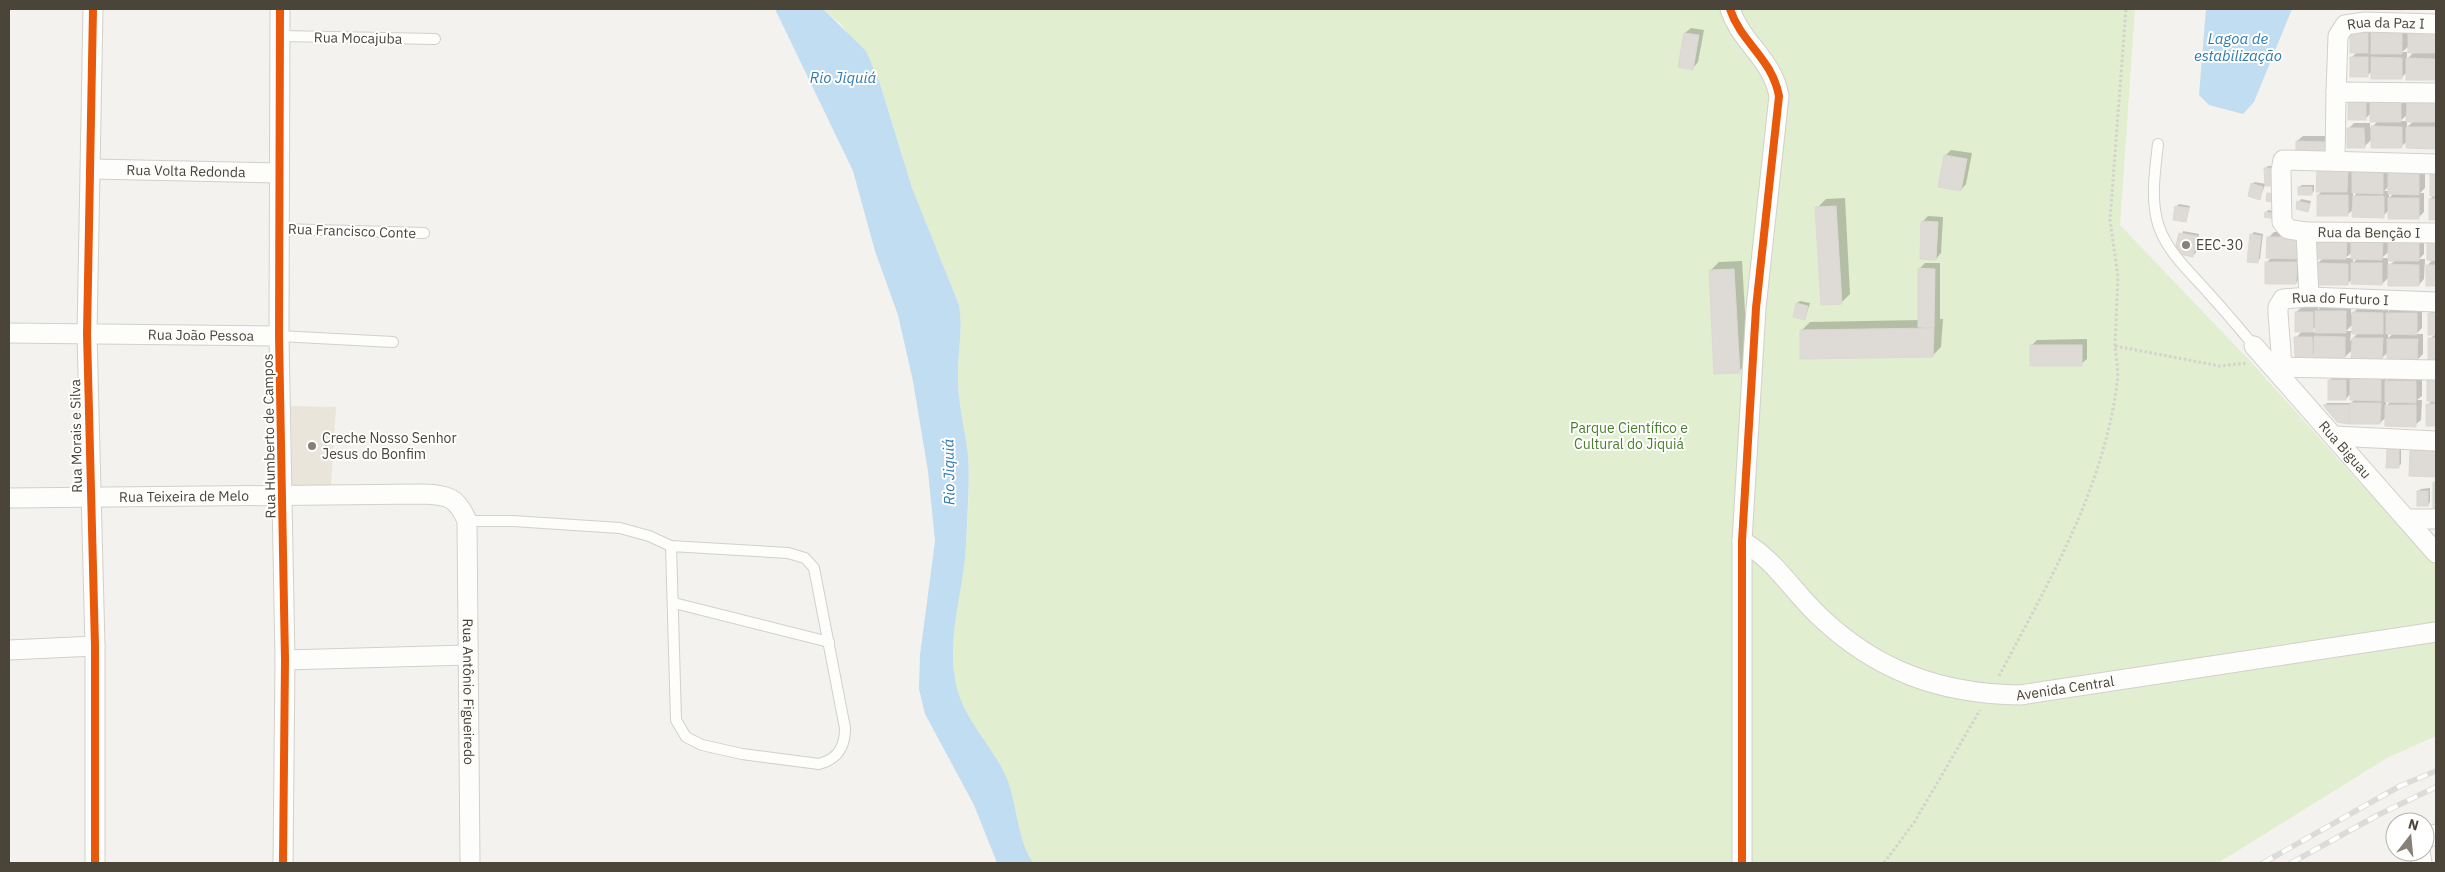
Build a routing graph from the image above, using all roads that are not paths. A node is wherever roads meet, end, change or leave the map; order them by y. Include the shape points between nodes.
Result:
1 (94, 9) edge
2 (280, 9) edge
3 (1730, 9) edge
4 (2365, 15) edge
5 (2436, 24) edge
6 (281, 36) junction
7 (435, 39) dead end
8 (2336, 92) junction
9 (2436, 93) edge
10 (2158, 144) dead end
11 (2334, 161) junction
12 (2436, 164) edge
13 (92, 170) junction
14 (279, 173) junction
15 (280, 229) junction
16 (2306, 232) junction
17 (424, 233) dead end
18 (2436, 233) edge
19 (2308, 297) junction
20 (2436, 302) edge
21 (9, 333) edge
22 (87, 334) junction
23 (279, 336) junction
24 (393, 342) dead end
25 (2254, 346) joint
26 (2274, 364) junction
27 (2436, 370) edge
28 (2334, 436) junction
29 (2436, 440) edge
30 (282, 495) junction
31 (90, 496) junction
32 (9, 498) edge
33 (2406, 518) junction
34 (2436, 519) edge
35 (467, 521) junction
36 (1742, 541) junction
37 (671, 546) junction
38 (2436, 553) edge
39 (674, 603) junction
40 (2436, 632) edge
41 (829, 642) junction
42 (95, 646) junction
43 (9, 650) edge
44 (468, 655) junction
45 (286, 660) junction
46 (95, 863) edge
47 (283, 863) edge
48 (470, 863) edge
49 (1742, 863) edge

1 - 13 street, Rua Morais e Silva
2 - 6 street, Rua Humberto de Campos
3 - 36 street via 1741,31 1770,68 1779,96 1756,308
4 - 5 street, Rua da Paz I
4 - 8 street, Rua da Paz I via 2339,31
6 - 7 lane, Rua Mocajuba
6 - 14 street, Rua Humberto de Campos
8 - 9 street
8 - 11 street
10 - 25 lane via 2155,206 2167,244
11 - 12 street
11 - 16 street via 2286,159 2281,165 2282,222 2288,229
13 - 14 street, Rua Volta Redonda
13 - 22 street, Rua Morais e Silva
14 - 15 street, Rua Humberto de Campos
15 - 17 lane, Rua Francisco Conte
15 - 23 street, Rua Humberto de Campos
16 - 18 street, Rua da Benção I
16 - 19 street, Rua da Benção I
19 - 20 street, Rua do Futuro I
19 - 26 street, Rua do Futuro I via 2284,299 2278,306
21 - 22 street, Rua João Pessoa
22 - 23 street, Rua João Pessoa
22 - 31 street, Rua Morais e Silva
23 - 24 lane, Rua João Pessoa
23 - 30 street, Rua Humberto de Campos
25 - 26 street, Rua Biguau
26 - 27 street
26 - 28 street, Rua Biguau
28 - 29 street
28 - 33 street, Rua Biguau
30 - 31 street, Rua Teixeira de Melo
30 - 35 street, Rua Teixeira de Melo via 448,496 462,508
30 - 45 street, Rua Humberto de Campos
31 - 32 street, Rua Teixeira de Melo
31 - 42 street, Rua Morais e Silva
33 - 34 street
33 - 38 street, Rua Biguau
35 - 37 lane via 620,528
35 - 44 street, Rua Antônio Figueiredo
36 - 40 street, Avenida Central via 1758,550 1778,569 1823,620 1874,659 1924,682 1989,695 2020,695
36 - 49 street
37 - 39 lane
37 - 41 lane via 788,553 805,558 814,568
39 - 41 lane
39 - 41 lane via 676,720 686,736 702,745 819,764 838,755 846,728
42 - 43 street
42 - 46 street, Rua Morais e Silva
44 - 45 street
44 - 48 street, Rua Antônio Figueiredo
45 - 47 street, Rua Humberto de Campos

